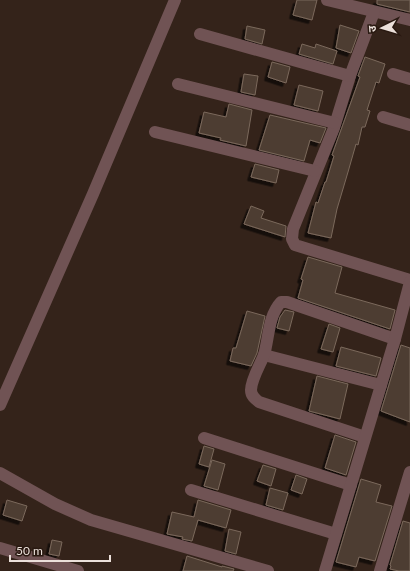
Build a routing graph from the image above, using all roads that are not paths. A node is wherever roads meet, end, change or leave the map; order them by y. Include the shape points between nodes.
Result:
1 (174, 0) edge
2 (327, 0) edge
3 (374, 12) junction
4 (410, 20) edge
5 (200, 34) dead end
6 (393, 74) dead end
7 (350, 76) junction
8 (410, 79) edge
9 (178, 84) dead end
10 (383, 117) dead end
11 (335, 123) junction
12 (410, 125) edge
13 (155, 132) dead end
14 (316, 171) junction
15 (410, 281) edge
16 (395, 339) junction
17 (264, 355) junction
18 (381, 385) junction
19 (0, 405) edge
20 (365, 437) junction
21 (204, 438) dead end
22 (0, 472) edge
23 (410, 472) edge
24 (351, 485) junction
25 (191, 490) dead end
26 (336, 534) junction
27 (0, 548) edge
28 (78, 571) edge
29 (268, 571) edge
30 (325, 571) edge
31 (380, 571) edge

1 - 19 street via 93,194
2 - 3 street
3 - 4 street
3 - 7 street
5 - 7 street
6 - 8 street
7 - 11 street
9 - 11 street
10 - 12 street
11 - 14 street
13 - 14 street
14 - 15 street via 293,230 292,242
15 - 16 street
16 - 17 street via 281,302 276,307
16 - 18 street
17 - 18 street
17 - 20 street via 251,391 254,398
18 - 20 street
20 - 24 street
21 - 24 street
22 - 29 street via 54,504 91,520
23 - 31 street
24 - 26 street
25 - 26 street
26 - 30 street
27 - 28 street

